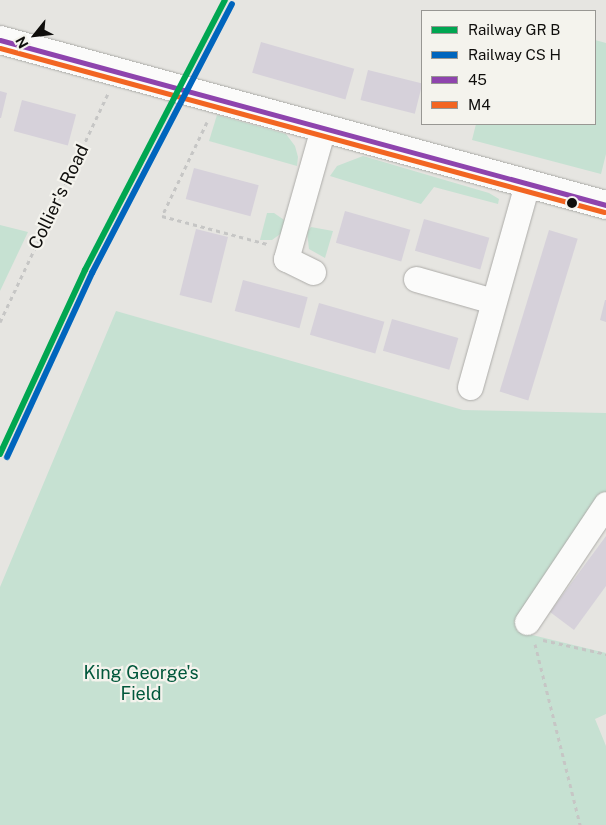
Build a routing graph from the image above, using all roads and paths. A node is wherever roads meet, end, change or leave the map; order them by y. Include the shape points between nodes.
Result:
1 (0, 40) edge
2 (120, 72) junction
3 (216, 98) junction
4 (323, 128) junction
5 (527, 184) junction
6 (606, 205) edge
7 (289, 249) junction
8 (313, 272) dead end
9 (416, 279) dead end
10 (493, 301) junction
11 (0, 322) edge
12 (470, 387) dead end
13 (606, 504) edge
14 (530, 629) junction
15 (606, 654) edge
16 (580, 825) edge

1 - 2 main road
2 - 3 main road
2 - 11 path, Collier's Road
3 - 4 main road
3 - 7 path via 200,141 162,216
4 - 5 main road
4 - 7 street
5 - 6 main road
5 - 10 street
7 - 8 street via 286,259
9 - 10 street
10 - 12 street
13 - 14 street
14 - 15 path
14 - 16 path

